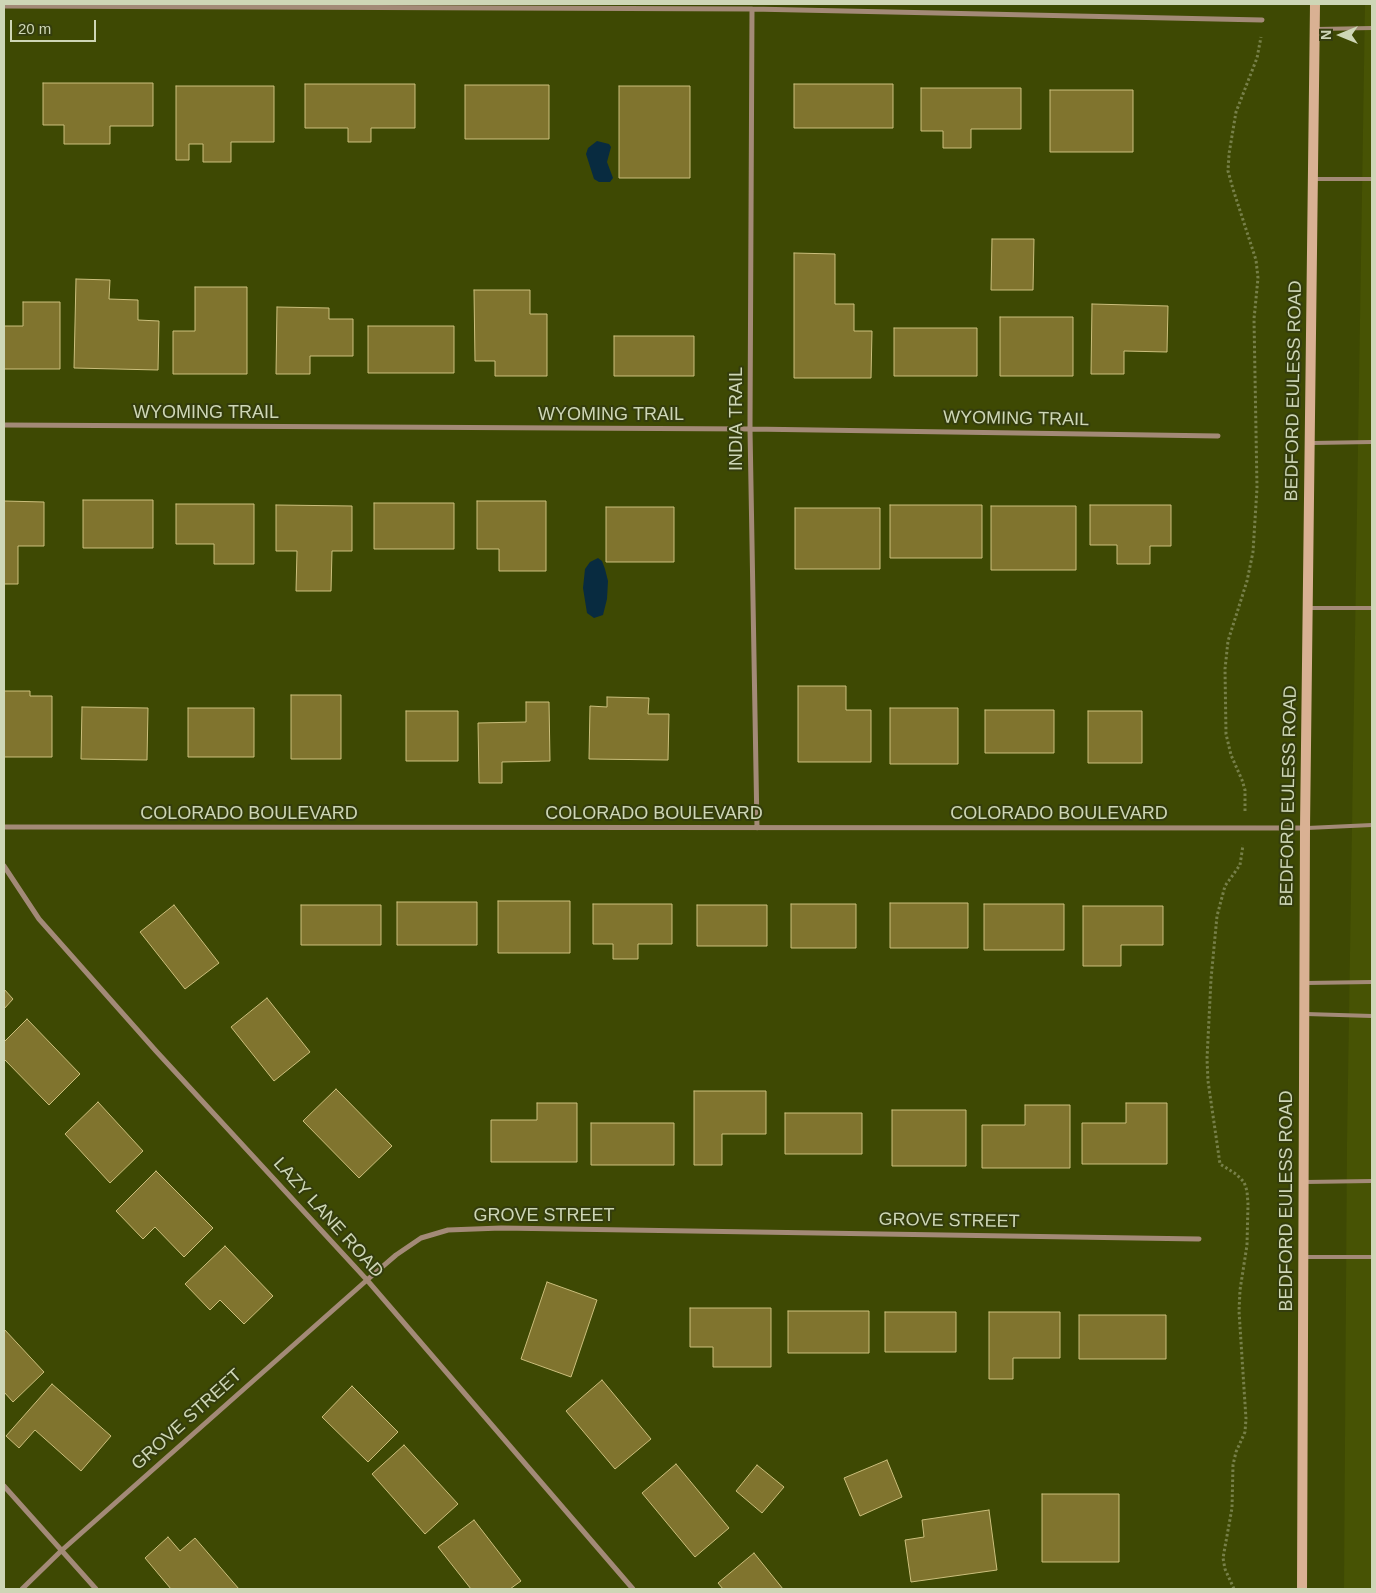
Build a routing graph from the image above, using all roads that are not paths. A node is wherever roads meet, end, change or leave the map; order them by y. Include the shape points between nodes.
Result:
1 (1315, 4) edge
2 (4, 6) edge
3 (752, 9) junction
4 (1262, 20) road end
5 (1372, 28) edge
6 (1315, 29) junction
7 (1313, 179) junction
8 (1372, 179) edge
9 (4, 425) edge
10 (750, 429) junction
11 (1218, 436) dead end
12 (1372, 442) edge
13 (1309, 443) junction
14 (1308, 608) junction
15 (1372, 608) edge
16 (1372, 825) edge
17 (4, 827) edge
18 (757, 828) junction
19 (1305, 828) junction
20 (4, 866) edge
21 (1372, 982) edge
22 (1304, 983) junction
23 (1304, 1014) junction
24 (1372, 1016) edge
25 (1372, 1181) edge
26 (1303, 1182) junction
27 (1199, 1239) dead end
28 (1303, 1257) junction
29 (1372, 1257) edge
30 (366, 1280) junction
31 (4, 1486) edge
32 (61, 1550) junction
33 (22, 1589) edge
34 (96, 1589) edge
35 (633, 1589) edge
36 (1302, 1589) edge

1 - 6 main road, BEDFORD EULESS ROAD
2 - 3 street
3 - 4 street
3 - 10 street, INDIA TRAIL
5 - 6 lane
6 - 7 main road, BEDFORD EULESS ROAD
7 - 8 lane
7 - 13 main road, BEDFORD EULESS ROAD
9 - 10 street, WYOMING TRAIL
10 - 11 street, WYOMING TRAIL
10 - 18 street, INDIA TRAIL
12 - 13 lane
13 - 14 main road, BEDFORD EULESS ROAD
14 - 15 lane
14 - 19 main road, BEDFORD EULESS ROAD
16 - 19 lane
17 - 18 street, COLORADO BOULEVARD
18 - 19 street, COLORADO BOULEVARD
19 - 22 main road, BEDFORD EULESS ROAD
20 - 30 street, LAZY LANE ROAD via 39,919
21 - 22 lane
22 - 23 main road, BEDFORD EULESS ROAD
23 - 24 lane
23 - 26 main road, BEDFORD EULESS ROAD
25 - 26 lane
26 - 28 main road, BEDFORD EULESS ROAD
27 - 30 street, GROVE STREET via 492,1228 448,1230 421,1238
28 - 29 lane
28 - 36 main road, BEDFORD EULESS ROAD
30 - 32 street, GROVE STREET
30 - 35 street, LAZY LANE ROAD
31 - 32 street
32 - 33 street, GROVE STREET
32 - 34 street

